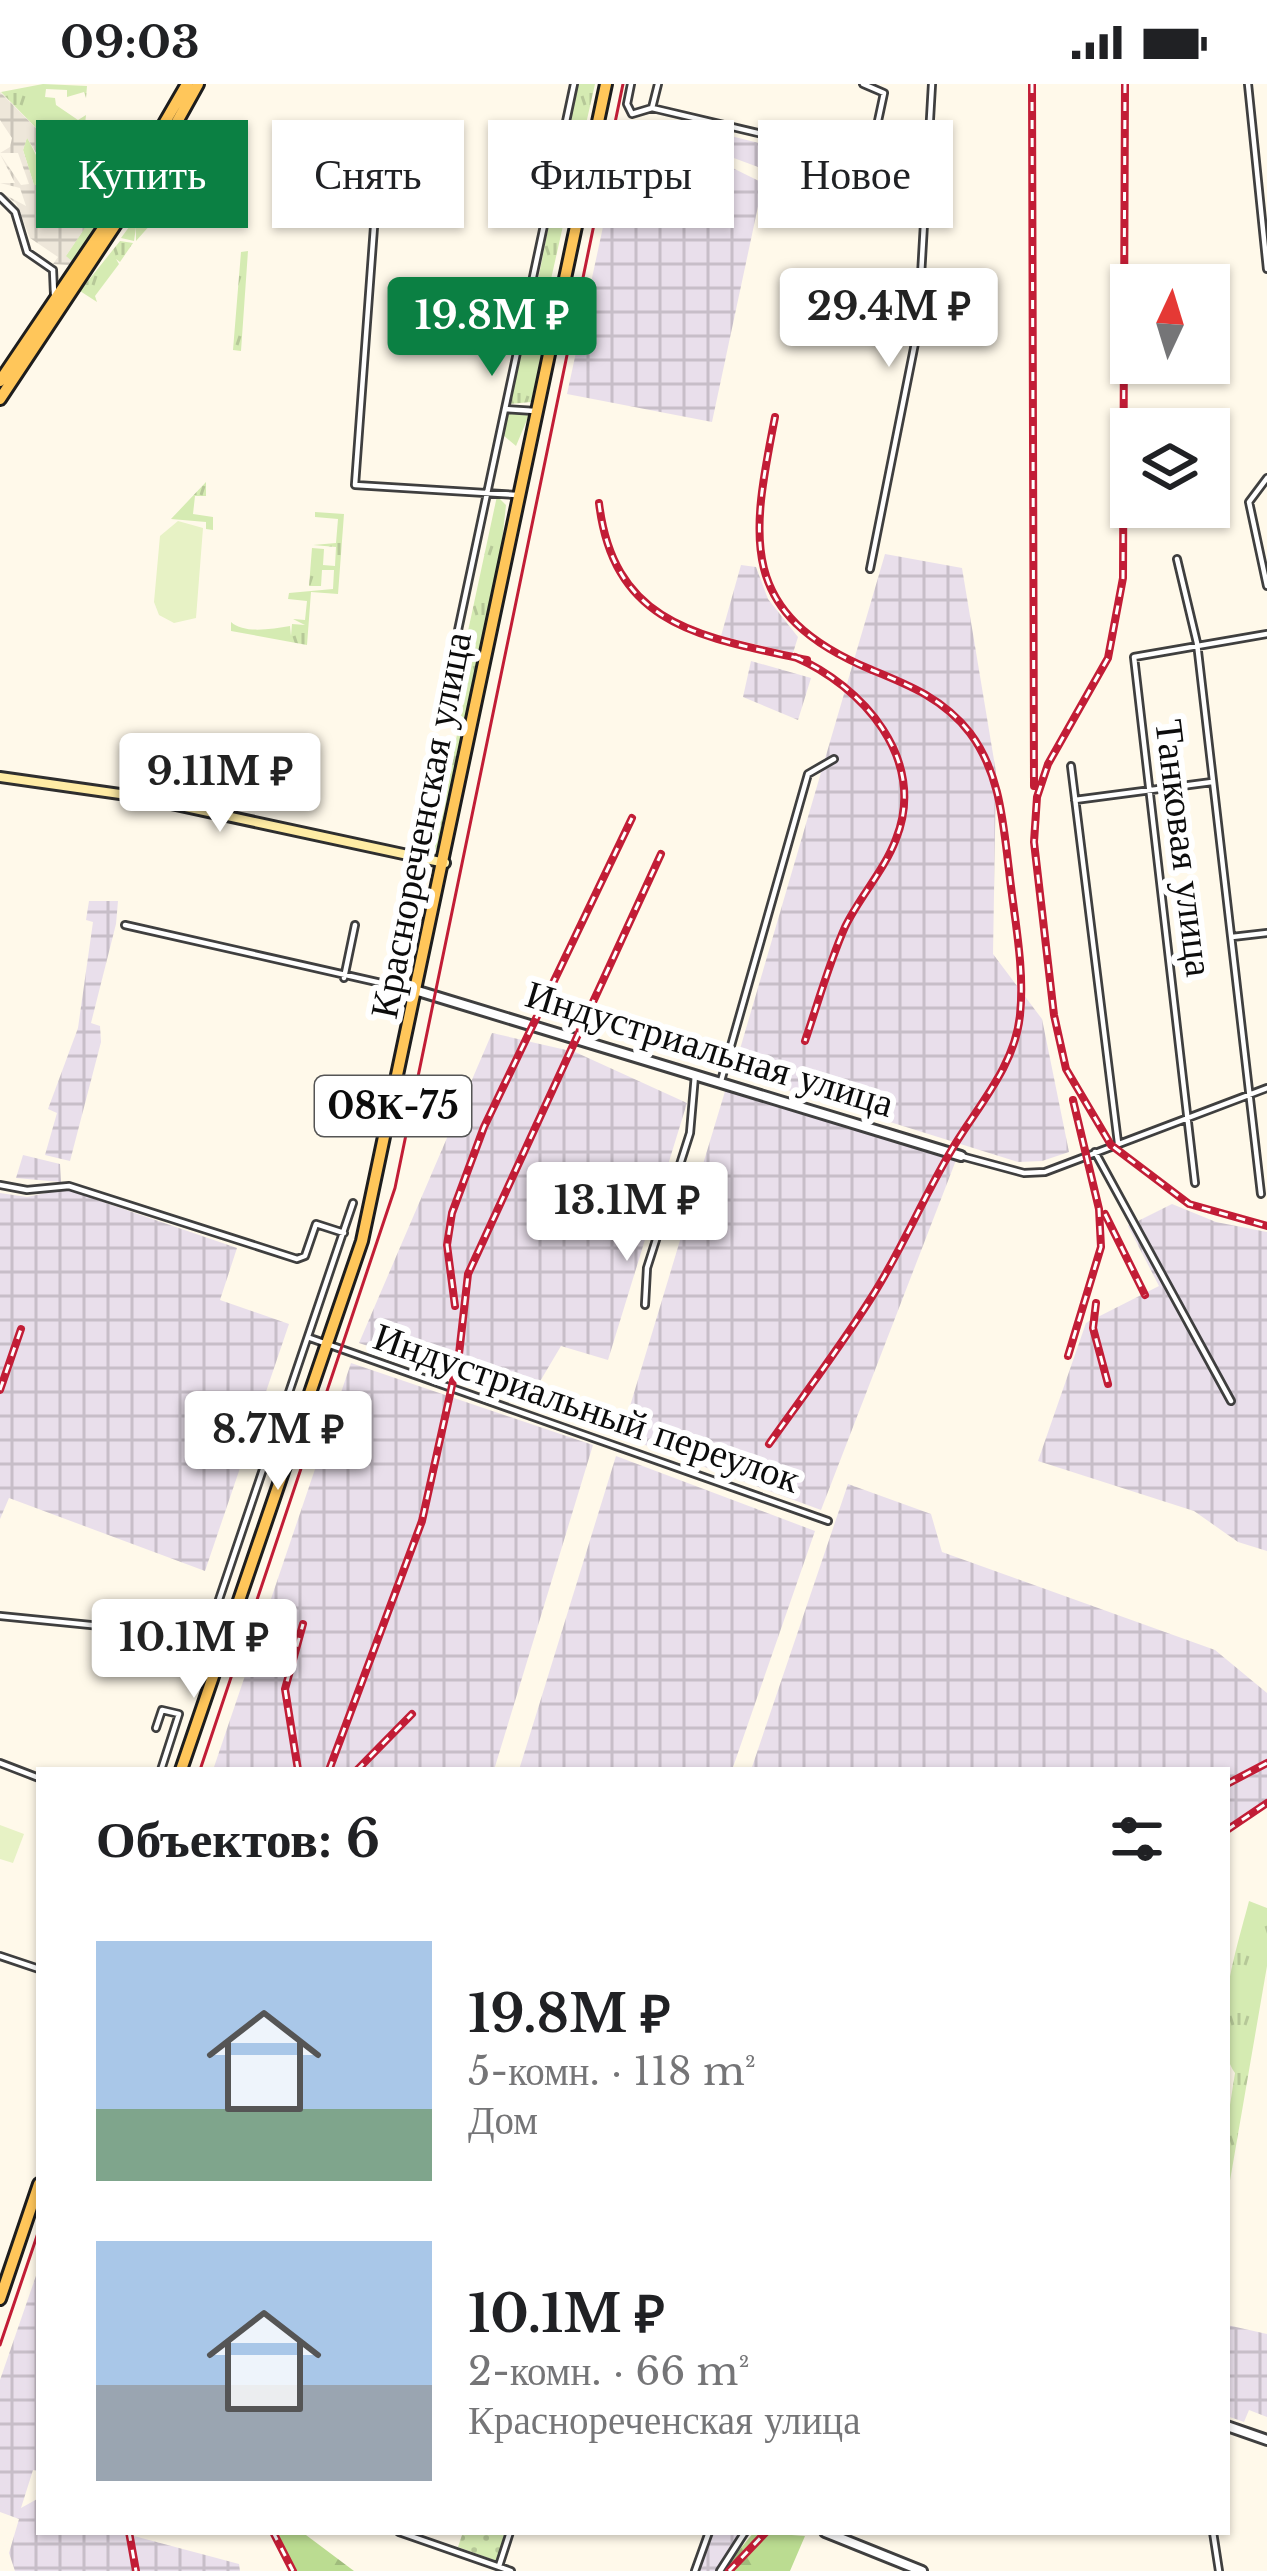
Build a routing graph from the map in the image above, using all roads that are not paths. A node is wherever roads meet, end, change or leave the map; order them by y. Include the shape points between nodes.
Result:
1 (187, 84) edge
2 (201, 84) edge
3 (574, 84) edge
4 (606, 84) edge
5 (631, 84) edge
6 (658, 84) edge
7 (863, 84) edge
8 (932, 84) edge
9 (1248, 84) edge
10 (652, 109) junction
11 (878, 120) edge
12 (930, 120) edge
13 (758, 135) edge
14 (0, 197) edge
15 (374, 228) edge
16 (924, 228) edge
17 (82, 262) junction
18 (1267, 269) edge
19 (53, 270) junction
20 (530, 298) junction
21 (559, 301) junction
22 (52, 304) junction
23 (0, 381) edge
24 (0, 399) edge
25 (506, 409) junction
26 (536, 411) junction
27 (1267, 478) edge
28 (487, 493) junction
29 (518, 495) junction
30 (1178, 559) dead end
31 (870, 569) dead end
32 (1267, 586) edge
33 (1267, 634) edge
34 (1197, 643) junction
35 (448, 682) dead end
36 (834, 759) dead end
37 (1070, 766) dead end
38 (0, 777) edge
39 (1213, 782) junction
40 (1150, 790) junction
41 (1075, 800) junction
42 (445, 863) junction
43 (125, 925) dead end
44 (355, 925) dead end
45 (1267, 933) edge
46 (1232, 937) junction
47 (344, 978) junction
48 (418, 991) junction
49 (695, 1075) junction
50 (721, 1082) junction
51 (1267, 1088) edge
52 (1250, 1094) junction
53 (1191, 1116) junction
54 (1118, 1143) junction
55 (1095, 1152) junction
56 (962, 1156) joint
57 (1195, 1183) dead end
58 (0, 1185) edge
59 (1261, 1194) dead end
60 (353, 1203) dead end
61 (345, 1233) junction
62 (645, 1305) dead end
63 (310, 1338) junction
64 (328, 1344) junction
65 (1231, 1401) dead end
66 (828, 1521) dead end
67 (0, 1616) edge
68 (207, 1635) junction
69 (227, 1639) junction
70 (157, 1728) dead end
71 (0, 1763) edge
72 (162, 1767) edge
73 (182, 1767) edge
74 (36, 1777) edge
75 (0, 1956) edge
76 (36, 1969) edge
77 (36, 2193) edge
78 (0, 2299) edge
79 (1230, 2427) edge
80 (1267, 2440) edge
81 (408, 2535) edge
82 (509, 2535) edge
83 (708, 2535) edge
84 (743, 2535) edge
85 (832, 2535) edge
86 (1213, 2535) edge
87 (499, 2566) junction
88 (511, 2571) edge
89 (695, 2571) edge
90 (720, 2571) edge
91 (922, 2571) edge
92 (1219, 2571) edge

1 - 17 main road
2 - 24 main road
3 - 20 street
4 - 21 main road, Краснореченская улица
5 - 10 street via 632,114
6 - 10 street
7 - 11 street via 884,93
8 - 12 street
9 - 18 street
10 - 13 street
14 - 19 street via 15,212 27,252
15 - 28 street via 355,485
16 - 31 street via 918,328
17 - 19 street
17 - 22 main road
19 - 22 street
20 - 21 street
20 - 25 street
21 - 26 main road, Краснореченская улица
22 - 23 main road
25 - 26 street
25 - 28 street
26 - 29 main road, Краснореченская улица
27 - 32 street via 1252,491 1249,508
28 - 29 street
28 - 35 street
29 - 42 main road, Краснореченская улица
30 - 34 street
33 - 34 street, Танковая улица
34 - 39 street
34 - 40 street, Танковая улица via 1133,657
36 - 50 street via 808,774
37 - 41 street
38 - 42 main road via 134,796
39 - 40 street
39 - 46 street
40 - 41 street
40 - 53 street, Танковая улица
41 - 54 street
42 - 48 main road, Краснореченская улица / 08К-75
43 - 47 street, Индустриальная улица
44 - 47 street
45 - 46 street
46 - 52 street
47 - 48 street, Индустриальная улица
48 - 49 street, Индустриальная улица
48 - 64 main road, Краснореченская улица / 08К-75 via 362,1240
49 - 50 street, Индустриальная улица
49 - 62 street via 690,1133 647,1268
50 - 56 street, Индустриальная улица
51 - 52 street, Индустриальная улица
52 - 53 street, Индустриальная улица
52 - 59 street
53 - 54 street, Индустриальная улица
53 - 57 street, Танковая улица
54 - 55 street, Индустриальная улица
55 - 56 street, Индустриальная улица via 1034,1173
55 - 65 street
58 - 61 street via 69,1186 297,1259 316,1224
60 - 61 street
61 - 63 street
63 - 64 street, Индустриальный переулок
63 - 68 street
64 - 66 street, Индустриальный переулок
64 - 69 main road, Краснореченская улица / 08К-75
67 - 68 street
68 - 69 street
69 - 73 main road, Краснореченская улица / 08К-75
70 - 72 street via 162,1710 179,1714
71 - 74 street
75 - 76 street
77 - 78 main road
79 - 80 street
81 - 87 street
82 - 87 street
83 - 89 street
84 - 90 street
85 - 91 street
86 - 92 street
87 - 88 street

